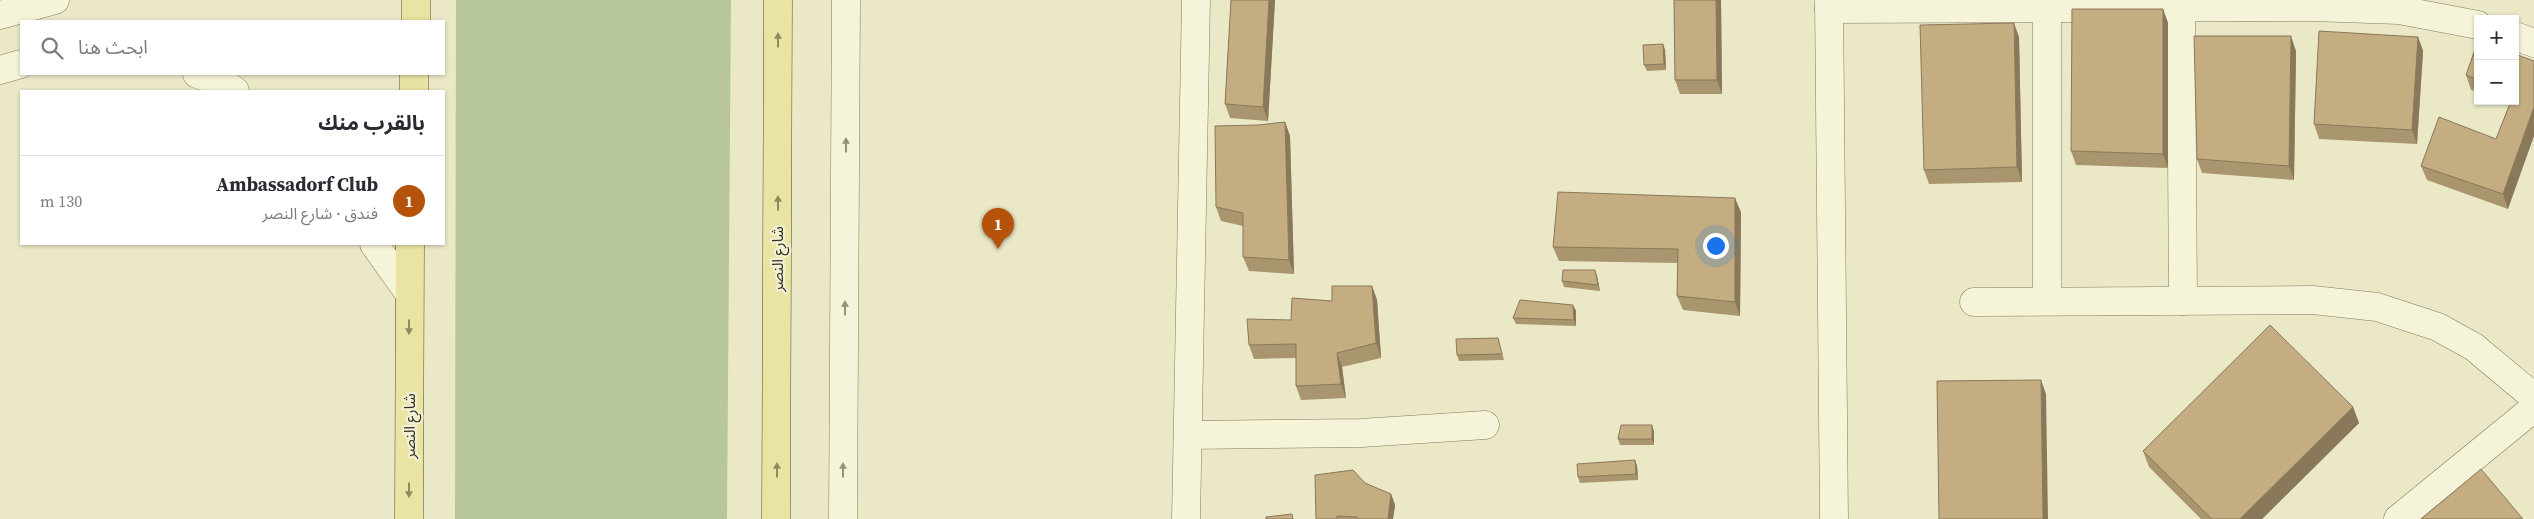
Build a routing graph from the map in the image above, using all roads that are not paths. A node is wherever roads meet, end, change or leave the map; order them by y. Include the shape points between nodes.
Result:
1 (55, 0) edge
2 (416, 0) edge
3 (778, 0) edge
4 (846, 0) edge
5 (1196, 0) edge
6 (2047, 4) edge
7 (1829, 5) edge
8 (2181, 6) junction
9 (0, 15) edge
10 (416, 20) edge
11 (2474, 23) edge
12 (2519, 37) edge
13 (2534, 43) edge
14 (20, 64) edge
15 (0, 70) edge
16 (201, 75) edge
17 (414, 75) edge
18 (234, 90) edge
19 (414, 90) edge
20 (375, 245) edge
21 (410, 245) edge
22 (408, 293) junction
23 (2047, 301) junction
24 (2183, 301) junction
25 (1974, 302) dead end
26 (2534, 397) edge
27 (2534, 408) edge
28 (1485, 426) dead end
29 (1188, 436) junction
30 (409, 519) edge
31 (776, 519) edge
32 (843, 519) edge
33 (1186, 519) edge
34 (1834, 519) edge
35 (2398, 519) edge

1 - 9 street
2 - 10 main road
31 -> 3 main road, شارع النصر
32 -> 4 street
5 - 29 street
6 - 7 street
6 - 8 street
6 - 23 street
7 - 34 street
8 - 11 street via 2399,10
8 - 24 street
12 - 13 street
14 - 15 street
16 - 18 street
17 - 19 main road
20 - 22 street
21 - 22 main road, شارع النصر
22 -> 30 main road, شارع النصر
23 - 24 street
23 - 25 street
24 - 26 street via 2313,300 2377,307 2438,327 2474,348
27 - 35 street
28 - 29 street via 1361,433
29 - 33 street

